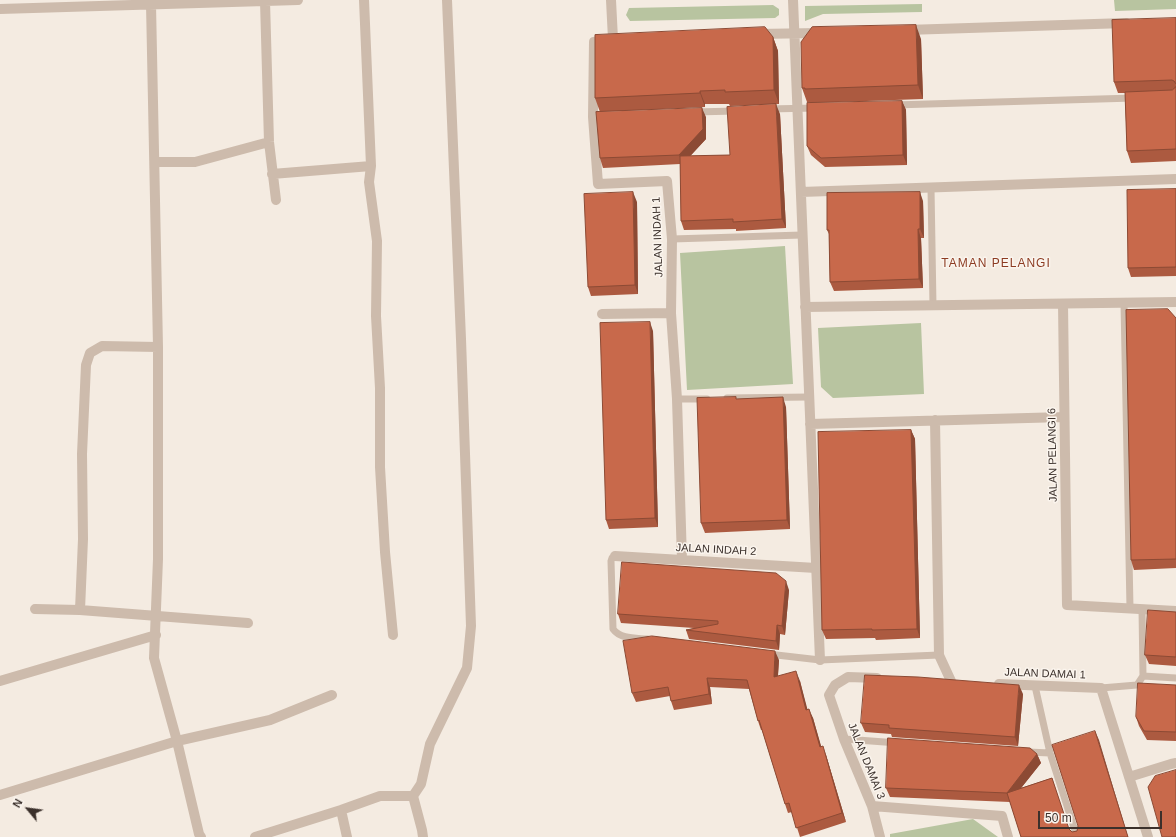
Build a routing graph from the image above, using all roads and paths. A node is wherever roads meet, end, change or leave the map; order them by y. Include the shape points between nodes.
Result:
1 (298, 0) edge
2 (364, 0) edge
3 (446, 0) edge
4 (612, 0) edge
5 (793, 0) edge
6 (265, 1) junction
7 (85, 3) edge
8 (151, 4) junction
9 (0, 9) edge
10 (1136, 23) edge
11 (898, 30) edge
12 (826, 32) edge
13 (794, 33) junction
14 (747, 35) edge
15 (1145, 98) edge
16 (888, 106) edge
17 (797, 108) junction
18 (820, 108) edge
19 (742, 110) edge
20 (758, 110) edge
21 (687, 113) edge
22 (269, 142) junction
23 (155, 162) junction
24 (371, 166) junction
25 (272, 174) junction
26 (1176, 179) edge
27 (931, 188) junction
28 (801, 192) junction
29 (276, 200) dead end
30 (802, 235) junction
31 (672, 239) junction
32 (1176, 302) edge
33 (1124, 303) junction
34 (1063, 304) junction
35 (933, 306) junction
36 (805, 307) junction
37 (671, 313) junction
38 (602, 314) dead end
39 (158, 347) junction
40 (809, 397) junction
41 (677, 399) junction
42 (1064, 417) junction
43 (935, 420) junction
44 (810, 424) junction
45 (615, 556) joint
46 (682, 560) junction
47 (816, 568) junction
48 (1130, 608) junction
49 (1142, 609) junction
50 (35, 610) dead end
51 (80, 610) junction
52 (1176, 611) edge
53 (157, 616) junction
54 (248, 623) dead end
55 (156, 635) junction
56 (393, 635) dead end
57 (654, 640) edge
58 (764, 653) edge
59 (939, 655) junction
60 (820, 660) junction
61 (1143, 676) junction
62 (1176, 678) edge
63 (888, 679) edge
64 (0, 681) edge
65 (951, 681) edge
66 (989, 683) edge
67 (1035, 686) junction
68 (1101, 688) junction
69 (332, 694) dead end
70 (844, 739) junction
71 (176, 741) junction
72 (908, 744) edge
73 (1019, 751) edge
74 (1050, 753) junction
75 (1176, 764) edge
76 (1129, 777) junction
77 (0, 795) edge
78 (413, 796) junction
79 (872, 806) junction
80 (341, 810) junction
81 (201, 837) edge
82 (255, 837) edge
83 (347, 837) edge
84 (422, 837) edge
85 (880, 837) edge
86 (1008, 837) edge
87 (1077, 837) edge
88 (1148, 837) edge

1 - 6 street
2 - 24 street
3 - 78 street via 471,626 467,668 430,744 421,784
4 - 31 street, JALAN INDAH 1 via 616,38 594,42 598,184 667,181
5 - 13 street
6 - 8 street
6 - 22 street
7 - 8 street
7 - 9 street
8 - 23 street
10 - 11 street
12 - 13 street
13 - 14 street
13 - 17 street
15 - 16 lane
17 - 18 lane
17 - 20 lane
17 - 28 street
19 - 21 lane
22 - 23 street via 195,162
22 - 25 street
23 - 39 street
24 - 25 street
24 - 56 street via 369,182 377,241 380,467
25 - 29 street
26 - 27 street
27 - 28 street
27 - 35 lane
28 - 30 street
30 - 31 lane
30 - 36 street
31 - 37 street, JALAN INDAH 1
32 - 33 street
33 - 34 street
33 - 48 lane
34 - 35 street
34 - 42 street, JALAN PELANGI 6
35 - 36 street
36 - 40 street
37 - 38 street
37 - 41 street, JALAN INDAH 1
39 - 51 street via 102,346 90,353 86,365
39 - 53 street
40 - 41 lane
40 - 44 street
41 - 46 street, JALAN INDAH 1
42 - 43 street
42 - 48 street, JALAN PELANGI 6 via 1067,605
43 - 44 street
43 - 59 street
44 - 47 street
45 - 46 street, JALAN INDAH 2
45 - 57 lane via 611,561 613,629 616,634 622,636
46 - 47 street, JALAN INDAH 2
47 - 60 street
48 - 49 street
49 - 52 street
49 - 61 lane
50 - 51 street
51 - 53 street
53 - 54 street
53 - 55 street
55 - 64 street
55 - 71 street via 154,658
58 - 60 lane
59 - 60 lane
59 - 65 street
61 - 62 lane
61 - 68 lane via 1137,685
63 - 70 street, JALAN DAMAI 3 via 848,677 835,686 829,695
66 - 67 street, JALAN DAMAI 1
67 - 68 street, JALAN DAMAI 1
67 - 74 lane
68 - 76 street
69 - 71 street via 270,720
70 - 72 lane
70 - 79 street, JALAN DAMAI 3
71 - 77 street
71 - 81 street
73 - 74 lane
74 - 87 lane
75 - 76 street
76 - 88 street
78 - 80 street via 380,796
78 - 84 street
79 - 85 street, JALAN DAMAI 3
79 - 86 street via 1002,816
80 - 82 street
80 - 83 street

